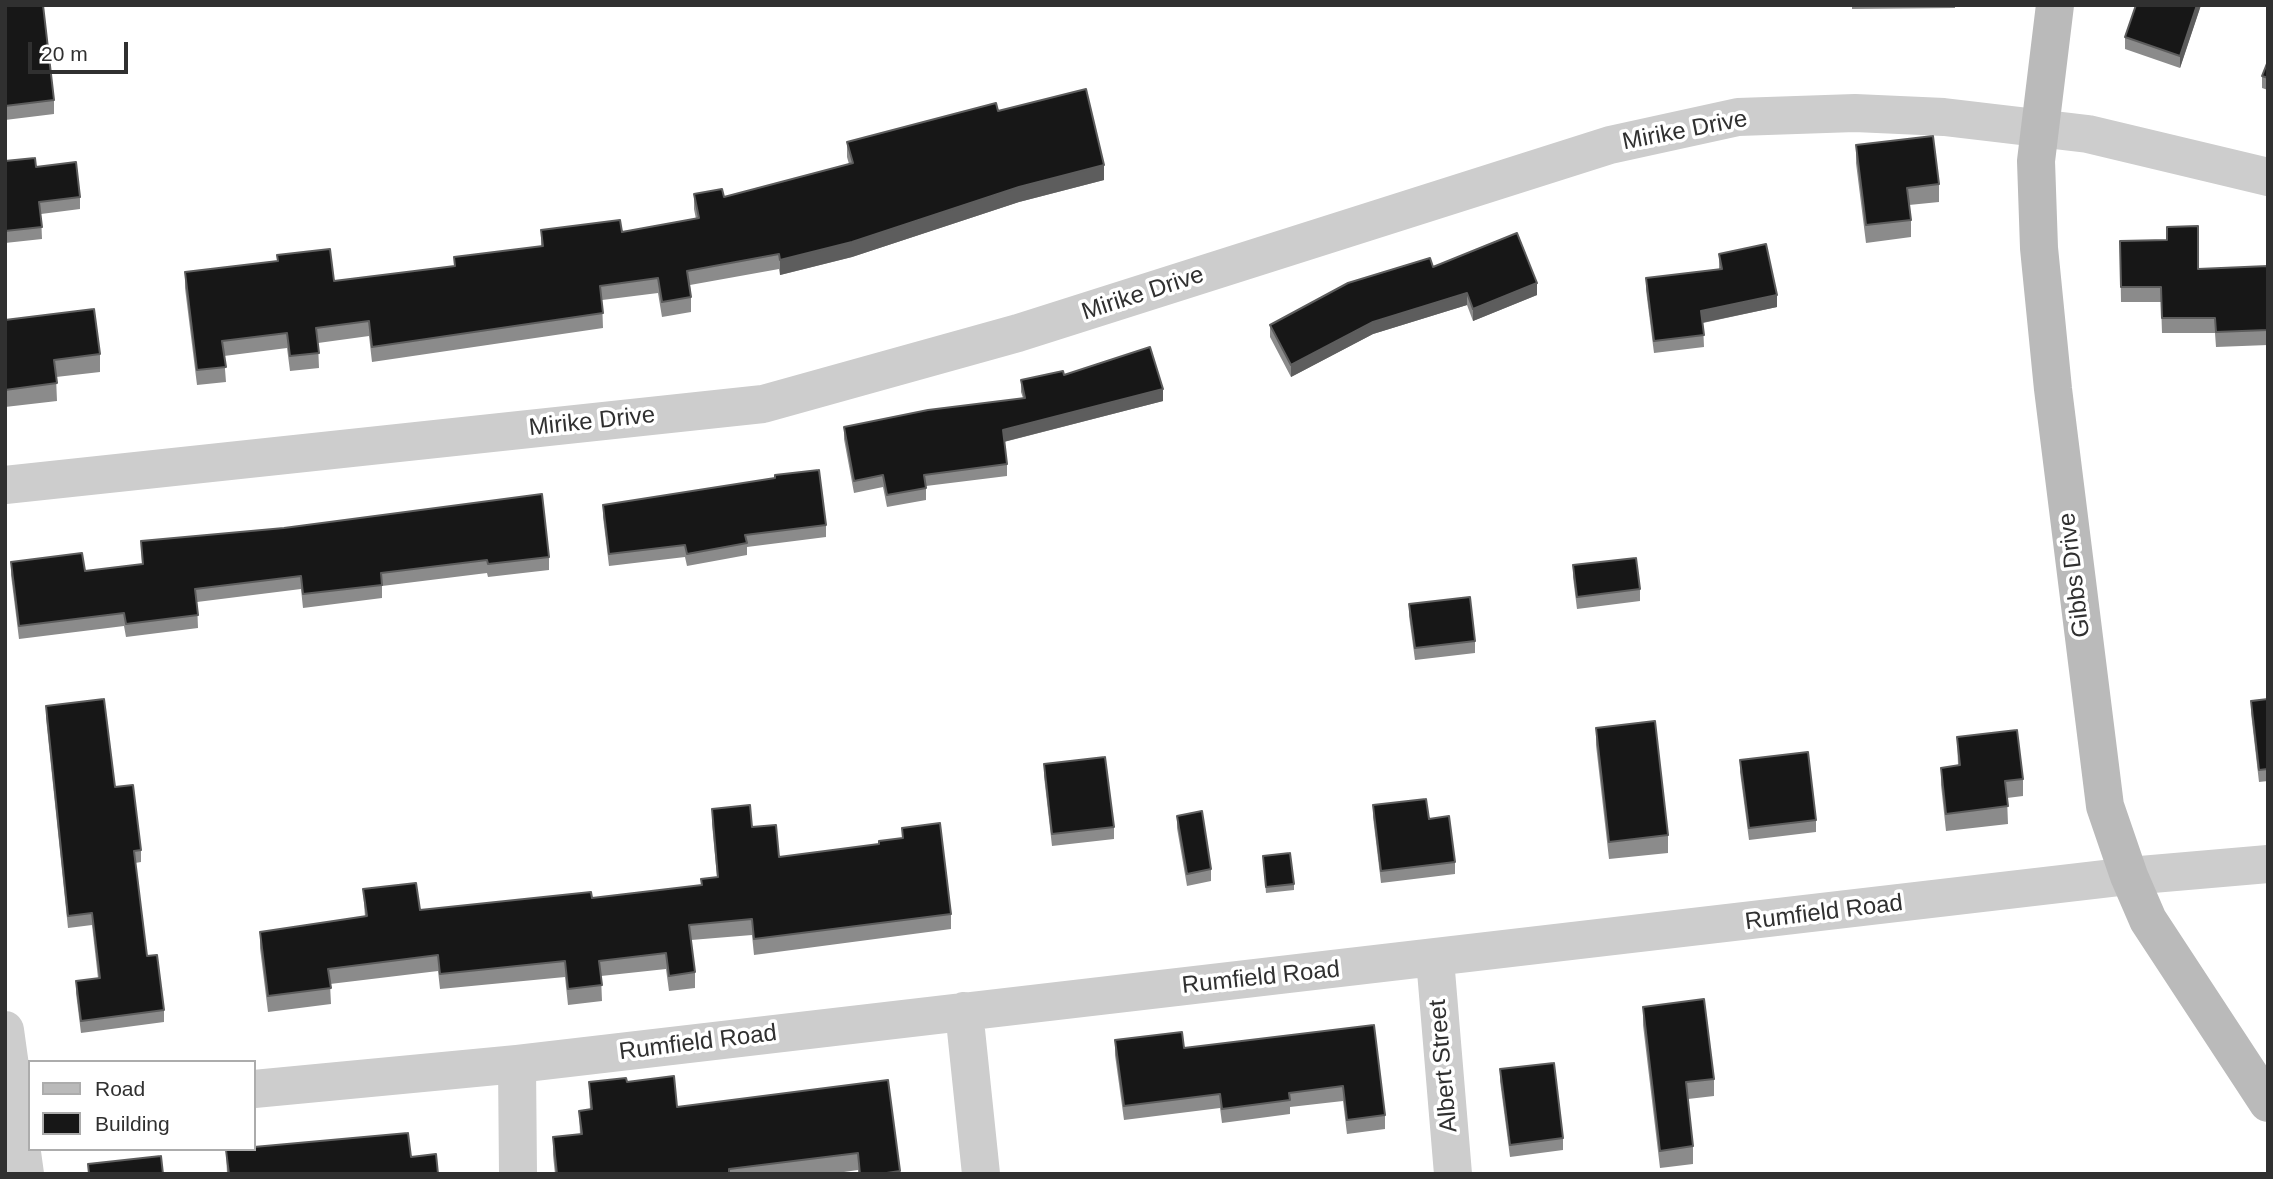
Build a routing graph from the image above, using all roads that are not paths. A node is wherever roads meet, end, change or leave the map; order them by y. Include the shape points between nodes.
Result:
1 (2055, 5) edge
2 (2040, 128) junction
3 (2268, 177) edge
4 (5, 485) edge
5 (2268, 864) edge
6 (2129, 876) junction
7 (1435, 959) junction
8 (964, 1011) junction
9 (5, 1030) edge
10 (517, 1064) junction
11 (256, 1089) edge
12 (2268, 1103) edge
13 (23, 1111) edge
14 (25, 1174) edge
15 (518, 1174) edge
16 (981, 1174) edge
17 (1453, 1174) edge

1 - 2 street, Gibbs Drive
2 - 3 street, Mirike Drive via 2088,134
2 - 4 street, Mirike Drive via 1855,113 1738,117 1610,145 1018,333 763,404
2 - 6 street, Gibbs Drive via 2036,161 2039,248 2092,720 2105,806
5 - 6 street, Rumfield Road
6 - 7 street, Rumfield Road
6 - 12 street, Gibbs Drive via 2148,920
7 - 8 street, Rumfield Road
7 - 17 street, Albert Street
8 - 10 street, Rumfield Road
8 - 16 street
9 - 13 street
10 - 11 street, Rumfield Road
10 - 15 street
13 - 14 street

